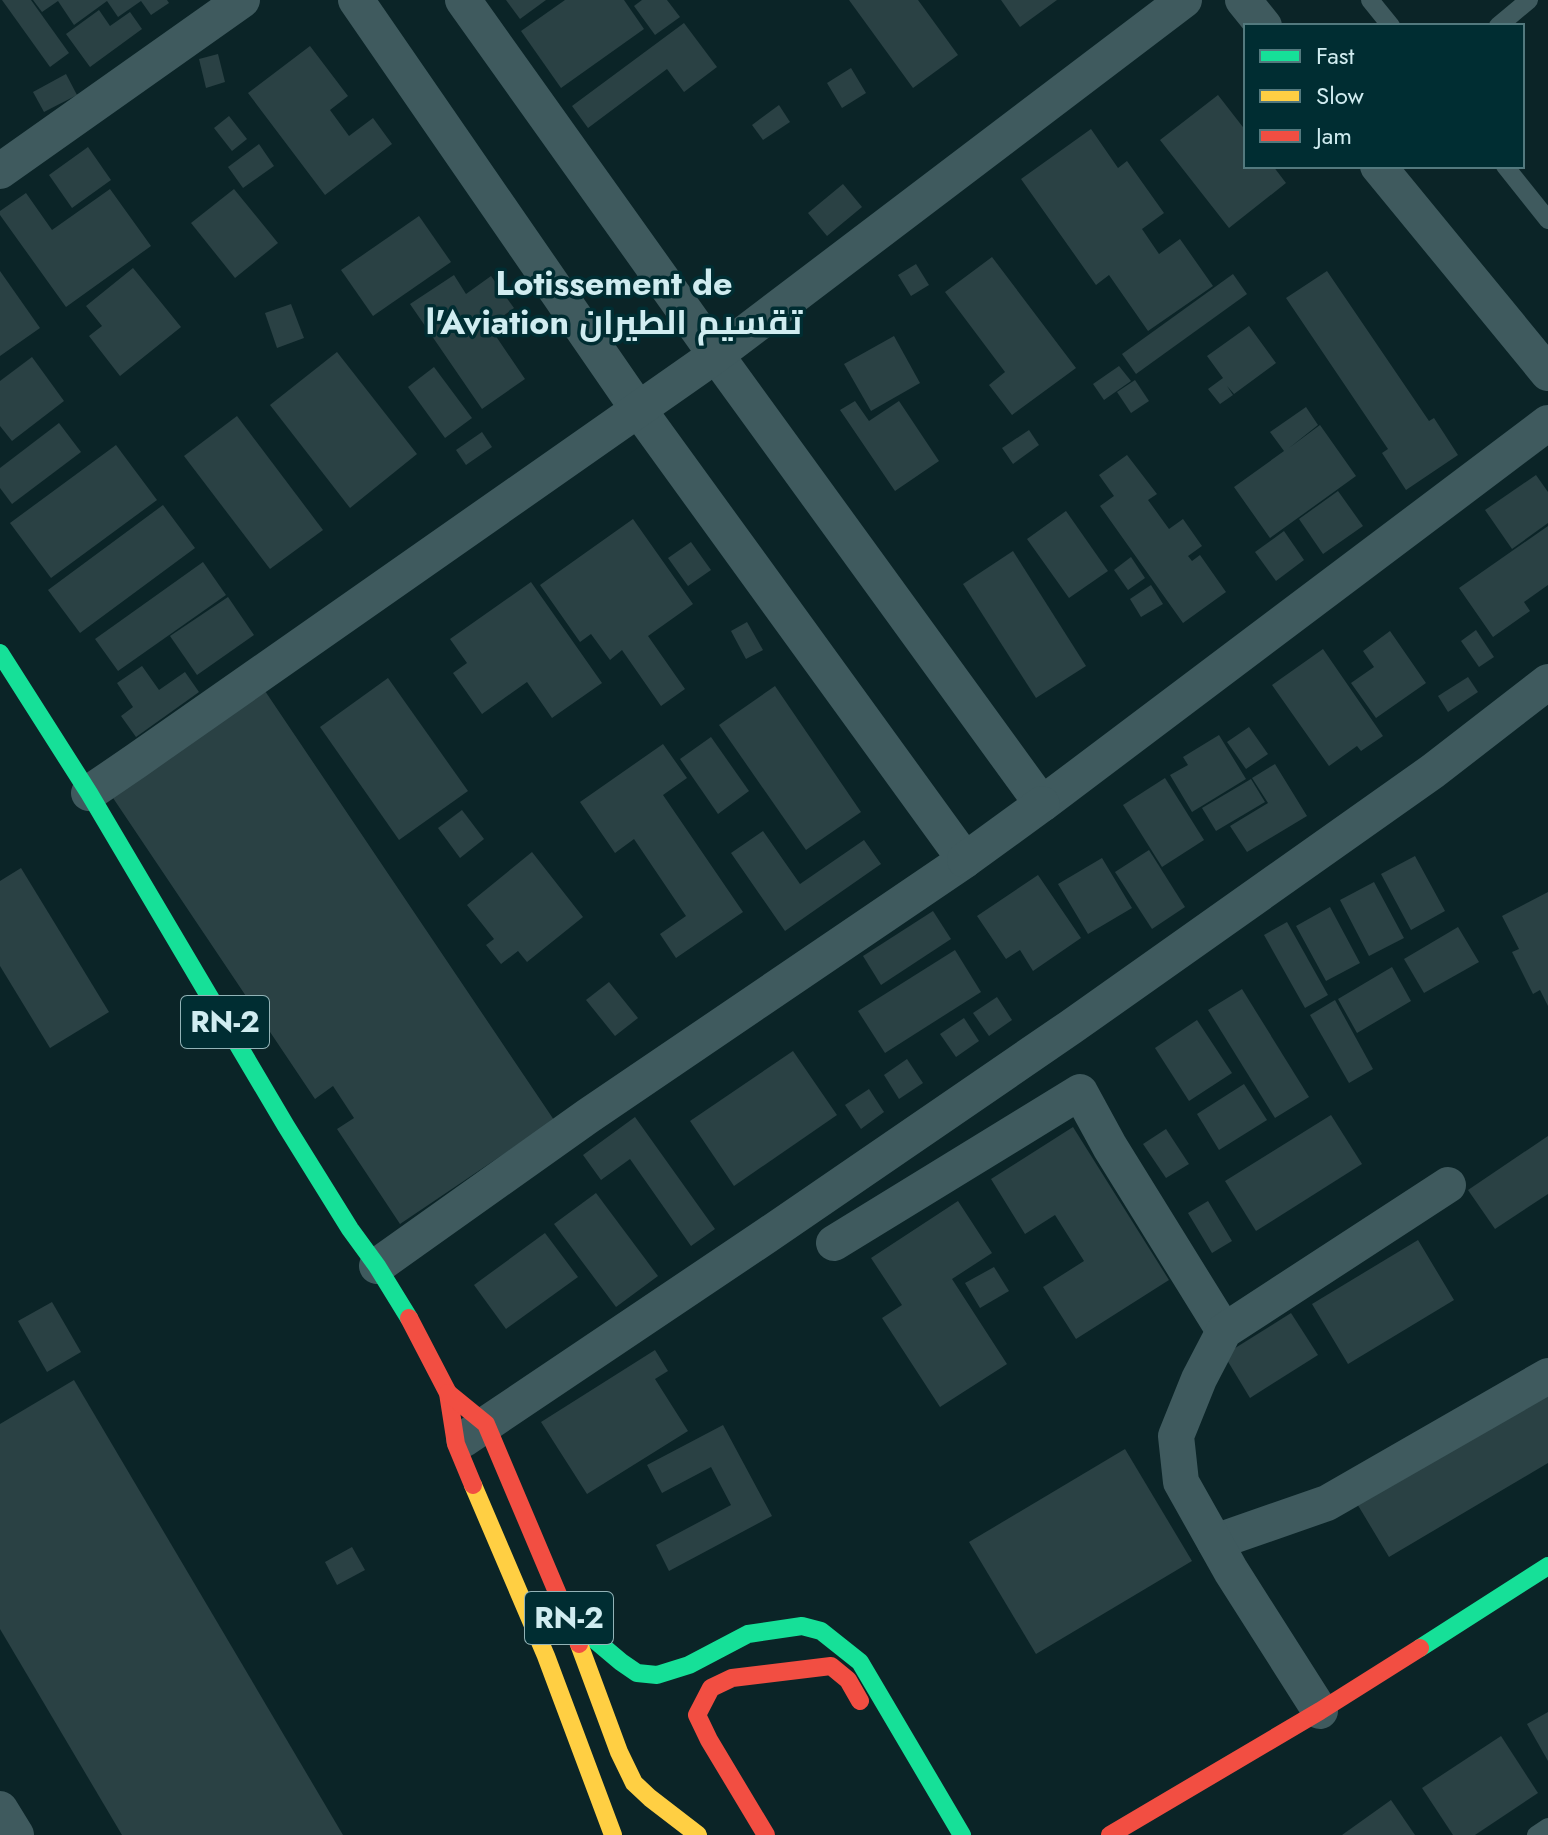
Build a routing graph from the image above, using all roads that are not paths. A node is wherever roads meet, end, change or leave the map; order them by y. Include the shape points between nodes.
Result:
1 (242, 0) edge
2 (356, 0) edge
3 (463, 0) edge
4 (1184, 0) edge
5 (1243, 0) edge
6 (1370, 0) edge
7 (1529, 0) edge
8 (1262, 24) edge
9 (1389, 24) edge
10 (1500, 24) edge
11 (1380, 168) edge
12 (1507, 168) edge
13 (0, 171) edge
14 (1548, 220) edge
15 (716, 355) junction
16 (1548, 373) edge
17 (638, 409) junction
18 (1548, 423) edge
19 (0, 653) edge
20 (1548, 682) edge
21 (89, 793) junction
22 (1042, 804) junction
23 (965, 860) junction
24 (1448, 1185) dead end
25 (834, 1243) dead end
26 (377, 1266) junction
27 (1224, 1331) junction
28 (1548, 1376) edge
29 (448, 1393) junction
30 (486, 1424) junction
31 (456, 1444) junction
32 (1215, 1542) junction
33 (1548, 1566) edge
34 (570, 1619) junction
35 (1320, 1711) junction
36 (868, 1715) dead end
37 (0, 1809) edge
38 (1548, 1827) edge
39 (16, 1835) edge
40 (613, 1835) edge
41 (702, 1835) edge
42 (766, 1835) edge
43 (962, 1835) edge
44 (1110, 1835) edge
45 (1536, 1835) edge

1 - 13 street
2 - 17 street
3 - 15 street
4 - 15 street
5 - 8 street
6 - 9 lane
7 - 10 lane
11 - 16 street
12 - 14 lane
15 - 17 street
15 - 22 street
17 - 21 street
17 - 23 street
18 - 22 street
19 - 21 main road, RN-2
20 - 30 street via 1433,771 1071,1027
21 - 26 main road, RN-2 via 286,1126
22 - 23 street
23 - 26 street
24 - 27 street
25 - 27 street via 1080,1092
26 - 29 main road, RN-2
27 - 32 street via 1176,1436 1181,1482
28 - 32 street via 1327,1503
29 - 30 main road, RN-2
29 - 31 main road, RN-2
30 - 31 street
30 - 34 main road, RN-2
31 - 40 main road, RN-2 via 546,1656
32 - 35 street
33 - 35 main road
34 - 41 main road, RN-2 via 634,1783
34 - 43 main road via 637,1673 657,1675 689,1665 748,1634 802,1626 821,1631 860,1662
35 - 44 main road
36 - 42 main road via 848,1680 831,1666 732,1678 711,1688 697,1715
37 - 39 street
38 - 45 lane

